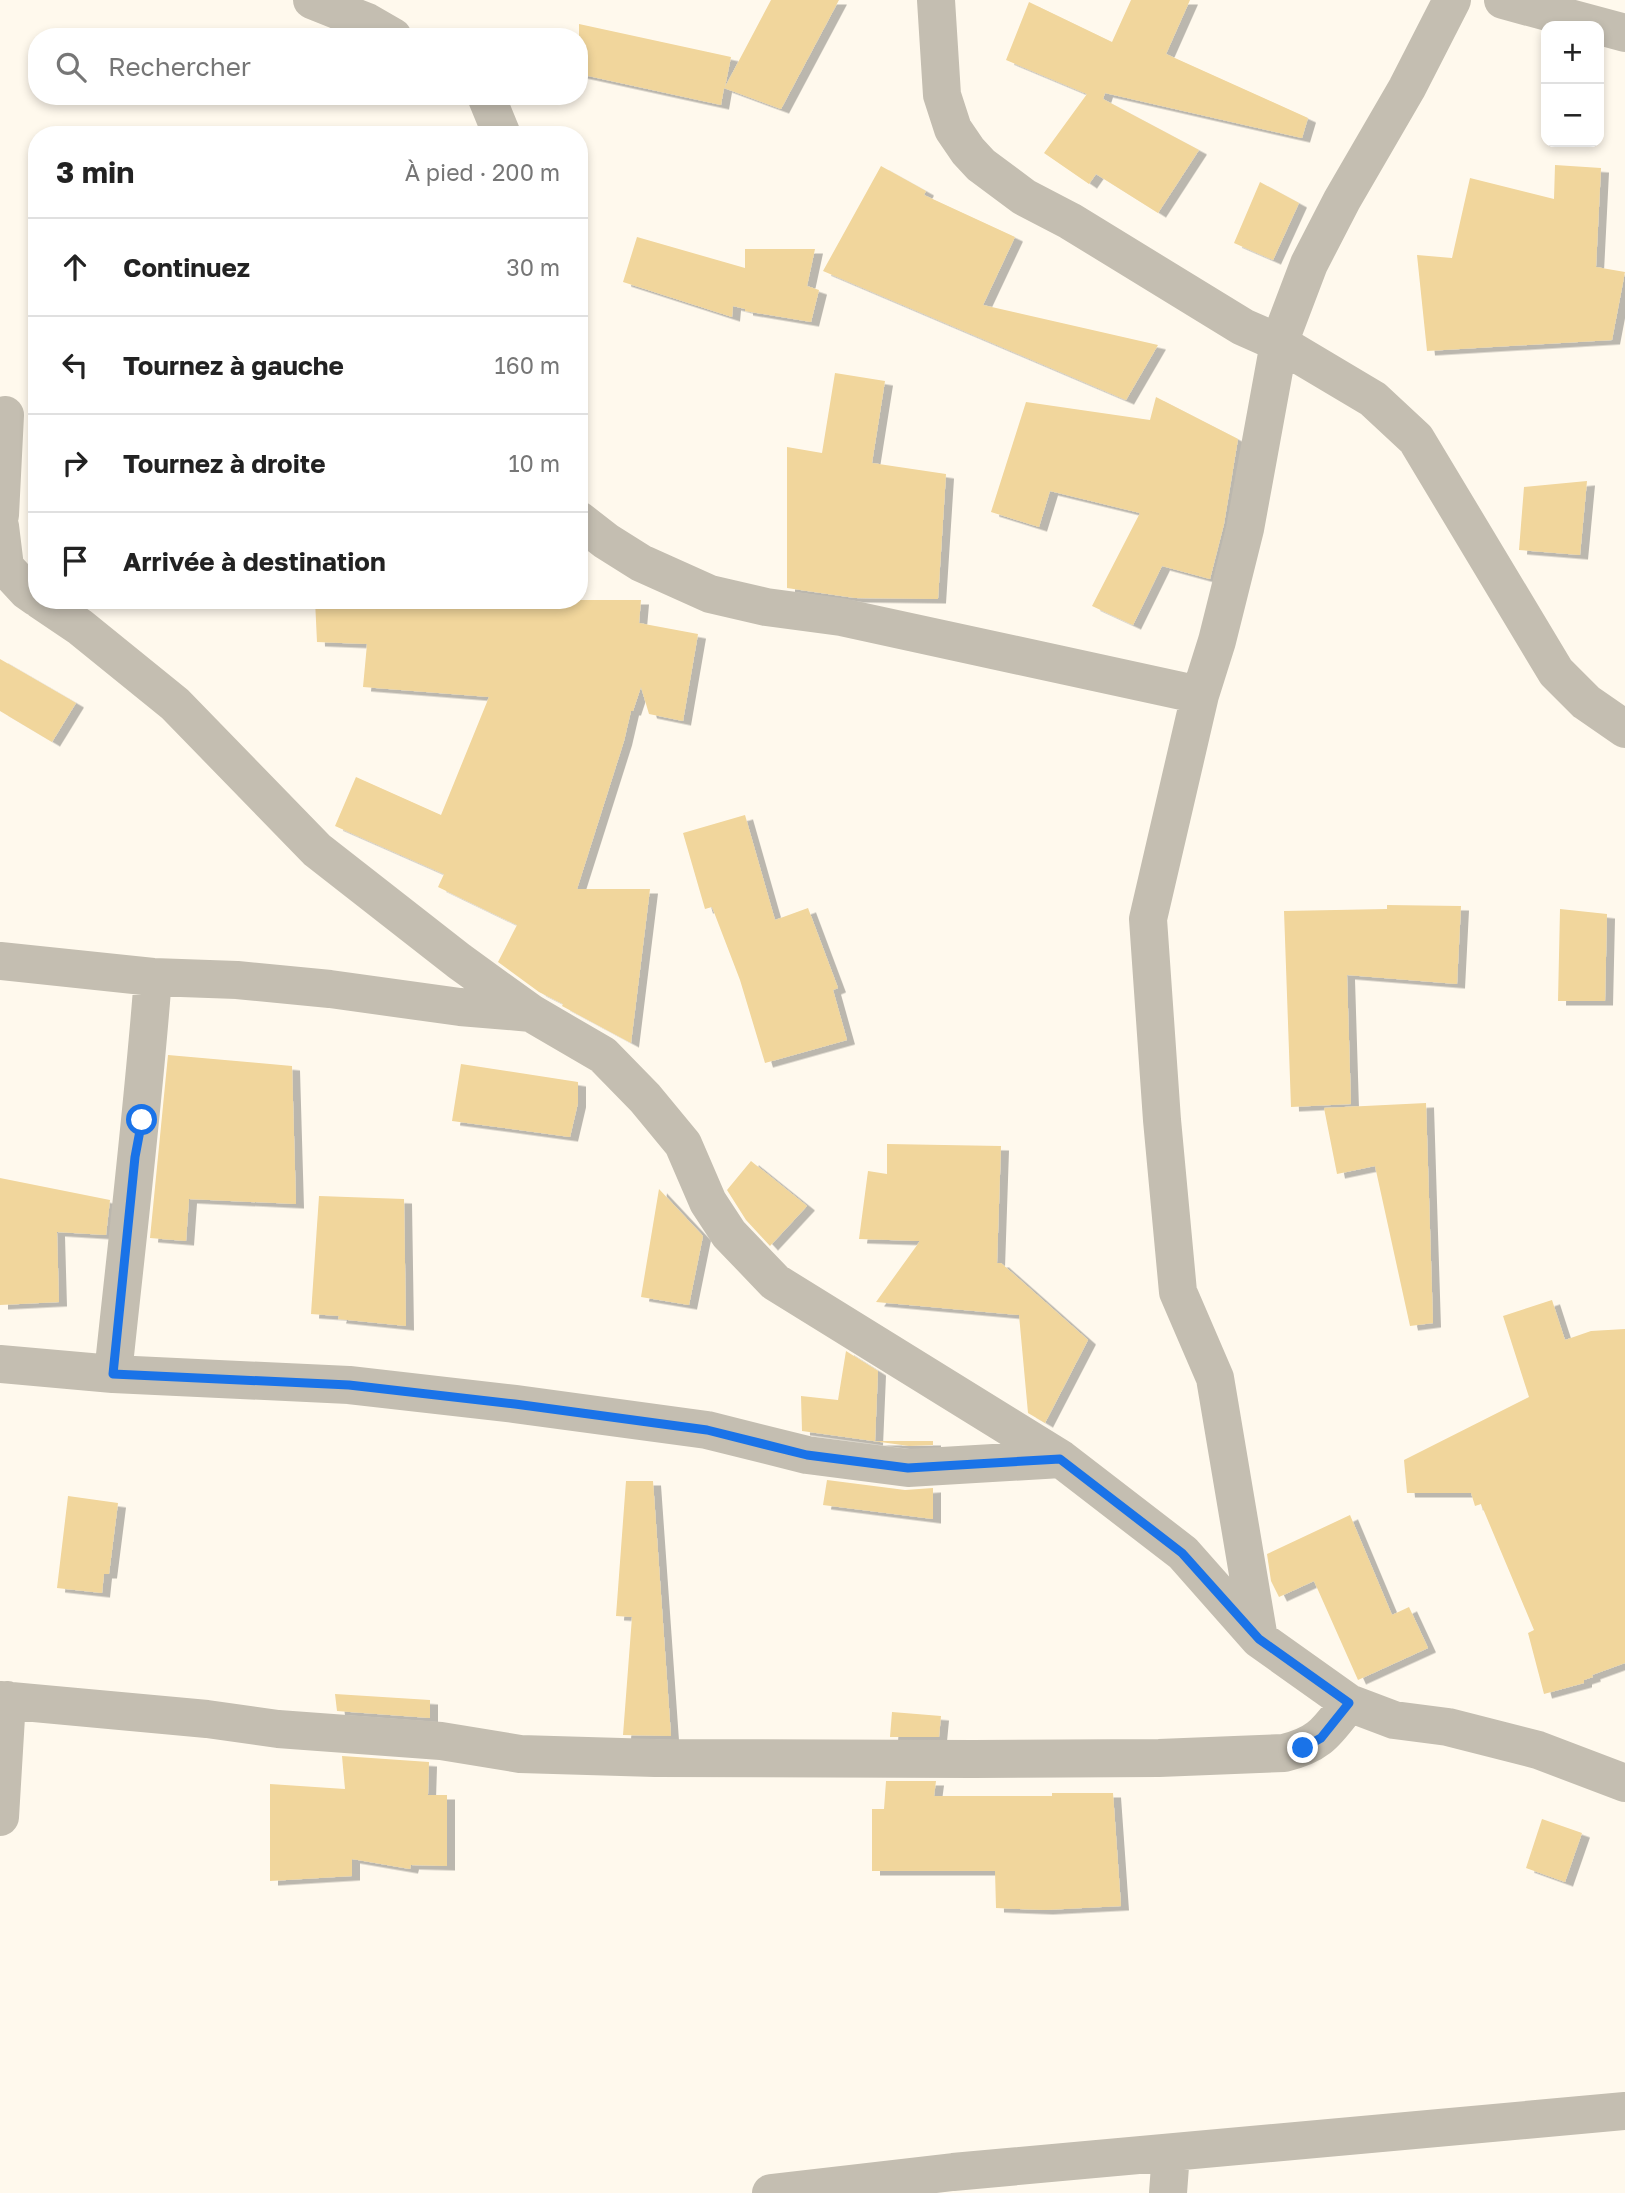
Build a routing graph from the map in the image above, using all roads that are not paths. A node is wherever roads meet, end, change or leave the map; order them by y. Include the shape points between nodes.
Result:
1 (312, 0) edge
2 (936, 0) edge
3 (1452, 0) edge
4 (1503, 0) edge
5 (377, 28) edge
6 (1625, 33) edge
7 (489, 105) edge
8 (498, 126) edge
9 (1279, 343) junction
10 (14, 414) edge
11 (0, 514) edge
12 (0, 526) edge
13 (588, 527) edge
14 (28, 592) edge
15 (53, 609) edge
16 (1200, 695) junction
17 (1625, 729) edge
18 (0, 961) edge
19 (153, 976) junction
20 (530, 1013) junction
21 (0, 1364) edge
22 (113, 1374) junction
23 (1060, 1459) junction
24 (1259, 1639) junction
25 (3, 1700) edge
26 (1349, 1703) junction
27 (1625, 1783) edge
28 (0, 1817) edge
29 (1625, 2111) edge
30 (1171, 2153) junction
31 (771, 2193) edge
32 (1168, 2193) edge

1 - 5 street
2 - 9 street via 942,96 953,129 981,165 1024,197 1243,327
3 - 9 street via 1309,264
4 - 6 street
7 - 8 street
9 - 16 street via 1245,529
9 - 17 street via 1373,399 1416,439 1556,672 1586,702
10 - 11 street
12 - 14 street via 5,567
13 - 16 street via 641,563 710,594 841,617
15 - 20 street via 175,704 317,850
16 - 24 street via 1148,919 1178,1292 1215,1378
18 - 19 street
19 - 20 street via 330,989
19 - 22 street
20 - 23 street via 603,1055 645,1098 682,1144 708,1202 729,1234 775,1282
21 - 22 street
22 - 23 street via 349,1385 515,1404 707,1430 807,1455 908,1468
23 - 24 street via 1182,1553
24 - 26 street
25 - 26 street via 441,1741 520,1754 806,1759 1284,1753 1321,1738
25 - 28 street
26 - 27 street via 1394,1720 1448,1727 1538,1750
29 - 30 street
30 - 31 street
30 - 32 street

